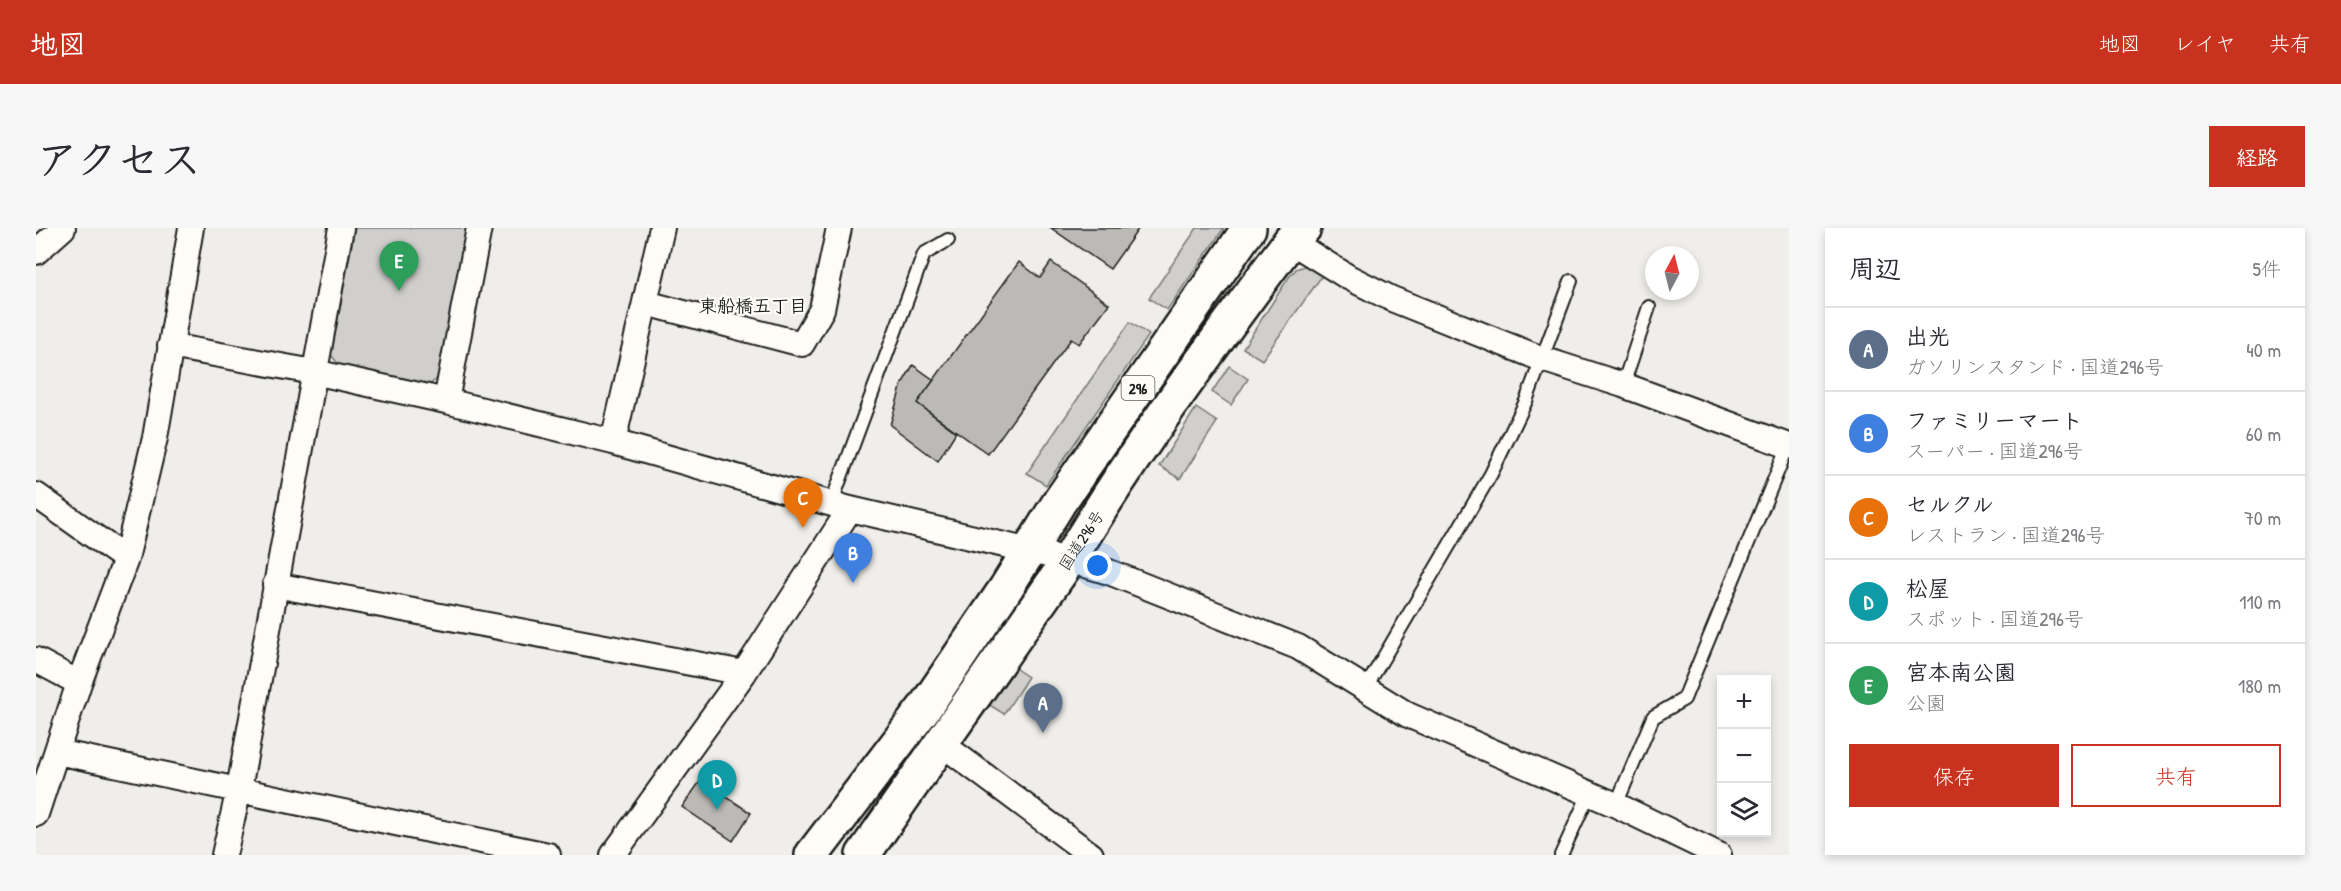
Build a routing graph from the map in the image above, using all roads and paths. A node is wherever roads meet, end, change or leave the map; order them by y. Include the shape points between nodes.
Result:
1 (191, 228) edge
2 (341, 228) edge
3 (479, 228) edge
4 (662, 228) edge
5 (839, 228) edge
6 (1249, 228) edge
7 (1297, 235) edge
8 (948, 240) dead end
9 (1571, 281) dead end
10 (646, 303) junction
11 (1649, 307) dead end
12 (170, 346) junction
13 (1542, 359) junction
14 (314, 372) junction
15 (1623, 384) junction
16 (446, 400) junction
17 (613, 442) junction
18 (1788, 446) edge
19 (36, 495) edge
20 (841, 506) junction
21 (1030, 550) junction
22 (126, 559) junction
23 (1069, 560) junction
24 (275, 585) junction
25 (36, 660) edge
26 (744, 673) junction
27 (79, 683) junction
28 (1365, 689) junction
29 (942, 744) junction
30 (57, 752) junction
31 (239, 789) junction
32 (1588, 794) junction
33 (1616, 805) junction
34 (36, 814) edge
35 (224, 855) edge
36 (548, 855) edge
37 (613, 855) edge
38 (812, 855) edge
39 (863, 855) edge
40 (1091, 855) edge
41 (1561, 855) edge
42 (1719, 855) edge

1 - 12 street
2 - 14 street
3 - 16 street
4 - 10 street
5 - 10 street via 822,309 802,344
6 - 21 highway, 296
7 - 13 street via 1342,274 1392,299
7 - 23 highway, 国道296号 / 296 via 1203,360
8 - 20 lane via 924,254
9 - 13 lane
10 - 17 street
11 - 15 lane
12 - 14 street
12 - 22 street via 152,449
13 - 15 street
13 - 28 lane via 1491,474
14 - 16 street
14 - 24 street
15 - 18 street
16 - 17 street
17 - 20 street
18 - 33 lane via 1684,699 1653,717
19 - 22 street
20 - 21 street
20 - 26 street
21 - 23 street
21 - 38 highway, 296 via 925,707
22 - 27 street
23 - 28 street via 1127,579 1298,648
23 - 29 highway, 国道296号 / 296
24 - 26 street
24 - 31 street
25 - 27 street
26 - 37 street
27 - 30 street
28 - 32 street via 1408,715
29 - 39 highway, 国道296号 / 296
29 - 40 street
30 - 31 street
30 - 34 street
31 - 35 street
31 - 36 street
32 - 33 street
32 - 41 lane
33 - 42 street

